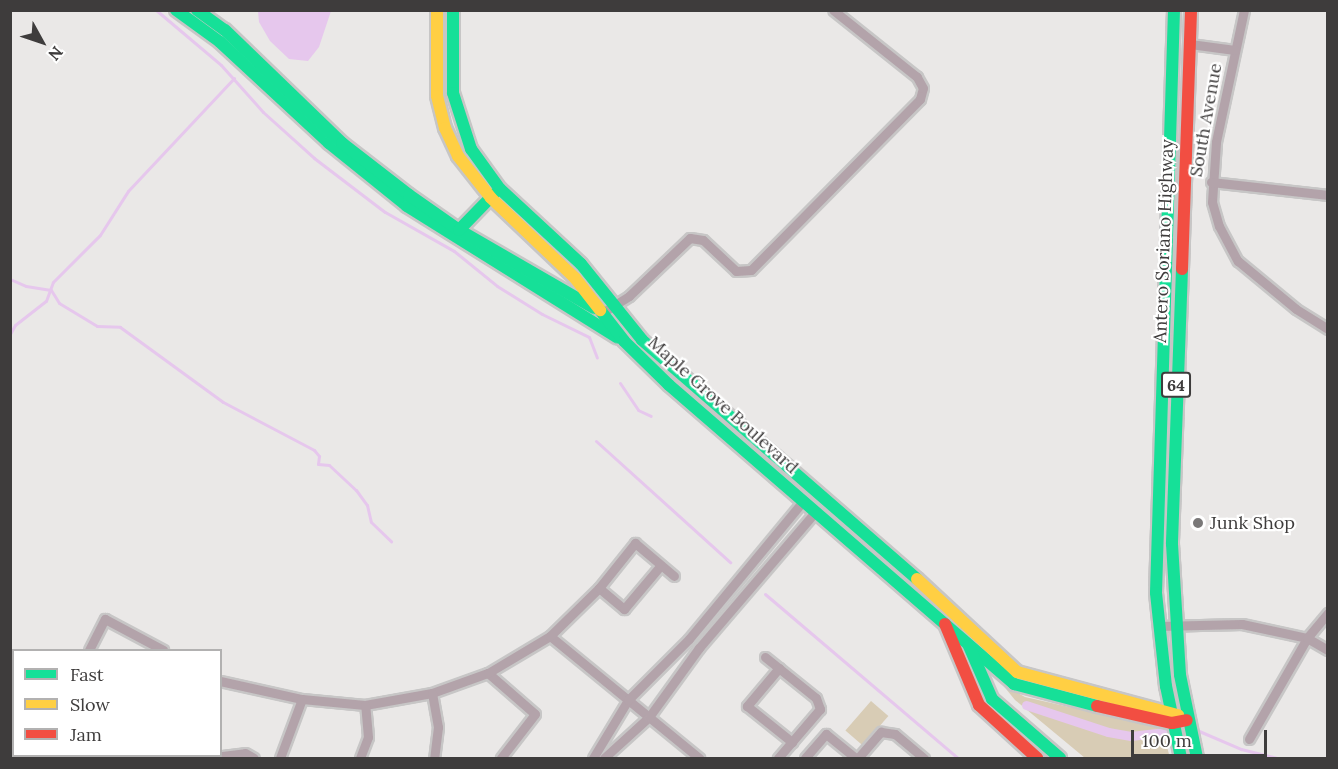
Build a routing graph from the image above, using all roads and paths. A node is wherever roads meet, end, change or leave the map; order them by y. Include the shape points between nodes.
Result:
1 (176, 10) edge
2 (197, 10) edge
3 (437, 10) edge
4 (453, 10) edge
5 (833, 10) edge
6 (1174, 10) edge
7 (1191, 10) edge
8 (1244, 10) edge
9 (1190, 44) junction
10 (1235, 50) junction
11 (1211, 182) junction
12 (500, 189) junction
13 (1328, 195) edge
14 (490, 198) junction
15 (459, 230) junction
16 (614, 306) junction
17 (603, 313) junction
18 (1328, 329) edge
19 (642, 340) junction
20 (624, 341) junction
21 (804, 500) junction
22 (816, 511) junction
23 (661, 565) junction
24 (675, 576) dead end
25 (599, 588) junction
26 (1328, 613) edge
27 (950, 619) junction
28 (1175, 624) junction
29 (1159, 626) junction
30 (550, 636) junction
31 (1307, 638) junction
32 (689, 639) junction
33 (967, 641) junction
34 (699, 648) junction
35 (90, 649) edge
36 (159, 649) edge
37 (1328, 650) edge
38 (765, 657) dead end
39 (779, 668) junction
40 (488, 673) junction
41 (222, 681) edge
42 (432, 693) junction
43 (302, 699) junction
44 (628, 700) junction
45 (365, 705) junction
46 (649, 717) junction
47 (1171, 717) junction
48 (1187, 720) junction
49 (1249, 739) dead end
50 (792, 742) junction
51 (914, 750) junction
52 (118, 757) edge
53 (222, 757) edge
54 (139, 759) edge
55 (254, 759) edge
56 (280, 759) edge
57 (360, 759) edge
58 (434, 759) edge
59 (501, 759) edge
60 (593, 759) edge
61 (604, 759) edge
62 (699, 759) edge
63 (778, 759) edge
64 (805, 759) edge
65 (857, 759) edge
66 (907, 759) edge
67 (924, 759) edge
68 (1037, 759) edge
69 (1060, 759) edge
70 (1181, 759) edge
71 (1197, 759) edge

1 - 20 main road via 220,42 329,143 407,206
2 - 15 main road via 225,30 342,143
3 - 14 main road, Maple Grove Boulevard via 435,80 443,121 458,156
4 - 12 main road, Maple Grove Boulevard via 452,77 456,106 471,149
5 - 16 street via 918,77 923,88 920,99 751,270 736,271 705,242 690,238 630,296
6 - 29 main road, Antero Soriano Highway / 64 via 1156,518
7 - 9 main road, Antero Soriano Highway / 64
8 - 10 street, South Avenue
9 - 10 street
9 - 28 main road, Antero Soriano Highway / 64 via 1172,506
10 - 11 street, South Avenue
11 - 13 street
11 - 18 street, South Avenue via 1219,226 1238,261 1296,309
12 - 14 main road
12 - 16 main road, Maple Grove Boulevard via 581,264
14 - 15 main road
14 - 17 main road, Maple Grove Boulevard via 574,278
15 - 17 main road
16 - 17 street
16 - 19 main road, Maple Grove Boulevard
17 - 19 main road
17 - 20 main road, Maple Grove Boulevard
19 - 27 main road, Maple Grove Boulevard via 868,534
20 - 21 main road, Maple Grove Boulevard via 669,385
21 - 22 main road, Maple Grove Boulevard
21 - 32 street
22 - 27 main road, Maple Grove Boulevard
22 - 34 street
23 - 24 street
23 - 25 street via 624,609
23 - 25 street via 635,543
25 - 30 street
26 - 31 street
27 - 33 main road
27 - 47 main road via 1024,676
27 - 68 main road, Maple Grove Boulevard via 979,705
28 - 29 street
28 - 31 street via 1242,624
28 - 48 main road, Antero Soriano Highway / 64
29 - 47 main road, Antero Soriano Highway / 64
30 - 40 street
30 - 44 street
31 - 37 street
31 - 49 street
32 - 34 street
32 - 44 street
33 - 47 main road via 1024,689
33 - 69 main road via 992,699
34 - 46 street
35 - 36 street via 105,619
38 - 39 street
39 - 50 street via 816,698 820,710
39 - 50 street via 747,706
40 - 42 street
40 - 59 street via 535,714
41 - 43 street
42 - 45 street
42 - 58 street via 438,727
43 - 45 street
43 - 56 street
44 - 46 street
44 - 60 street
45 - 57 street via 369,737
46 - 61 street
46 - 62 street
47 - 48 main road
47 - 70 main road, Antero Soriano Highway / 64
48 - 71 main road, Antero Soriano Highway / 64
50 - 63 street
51 - 65 street via 895,735 881,732
51 - 66 street
51 - 67 street
52 - 54 street
53 - 55 street via 245,753
64 - 65 street via 826,734

